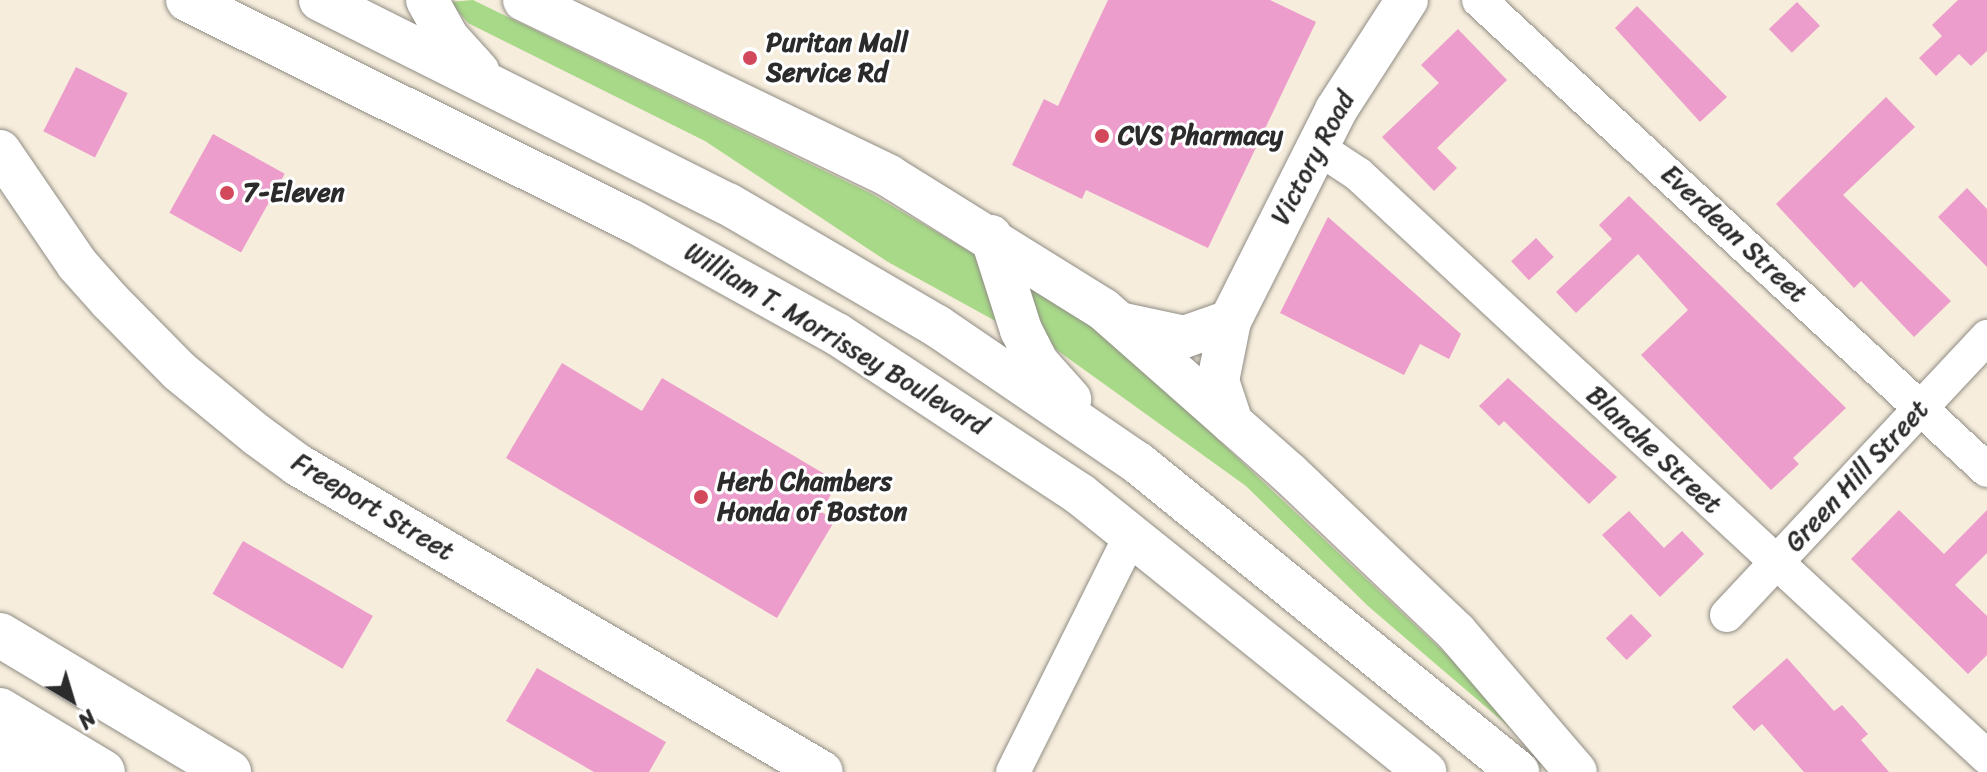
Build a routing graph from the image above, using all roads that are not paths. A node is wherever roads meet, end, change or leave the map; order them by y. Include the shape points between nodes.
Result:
1 (187, 0) edge
2 (320, 0) edge
3 (427, 0) edge
4 (524, 0) edge
5 (1407, 0) edge
6 (1479, 0) edge
7 (511, 95) junction
8 (1317, 147) junction
9 (0, 151) edge
10 (991, 236) junction
11 (1230, 321) junction
12 (1123, 323) junction
13 (1987, 337) edge
14 (1921, 407) junction
15 (1233, 424) junction
16 (1138, 463) junction
17 (1987, 470) edge
18 (1132, 533) junction
19 (1776, 563) junction
20 (1727, 615) dead end
21 (0, 635) edge
22 (0, 667) edge
23 (0, 710) edge
24 (0, 747) edge
25 (1987, 757) edge
26 (41, 772) edge
27 (103, 772) edge
28 (176, 772) edge
29 (229, 772) edge
30 (822, 772) edge
31 (1013, 772) edge
32 (1426, 772) edge
33 (1518, 772) edge
34 (1576, 772) edge

1 - 18 main road, William T. Morrissey Boulevard via 577,192 790,306 985,428
2 - 7 main road
3 - 7 main road via 462,55
4 - 10 main road via 848,155
5 - 8 main road, Victory Road
6 - 14 street, Everdean Street
7 - 16 main road via 846,270
8 - 11 main road, Victory Road
8 - 19 street, Blanche Street via 1358,174
9 - 30 main road, Freeport Street via 77,264 110,301 179,371 257,435 298,465
10 - 12 main road
10 - 16 main road via 1015,314 1037,362
11 - 12 main road via 1184,337
11 - 15 main road, Victory Road via 1218,381
12 - 15 main road
13 - 14 street, Green Hill Street
14 - 17 street, Everdean Street
14 - 19 street, Green Hill Street
15 - 34 main road via 1477,652
16 - 33 main road
18 - 31 street
18 - 32 main road, William T. Morrissey Boulevard
19 - 20 street, Green Hill Street
19 - 25 street, Blanche Street
21 - 29 highway
22 - 28 highway
23 - 27 highway
24 - 26 highway

